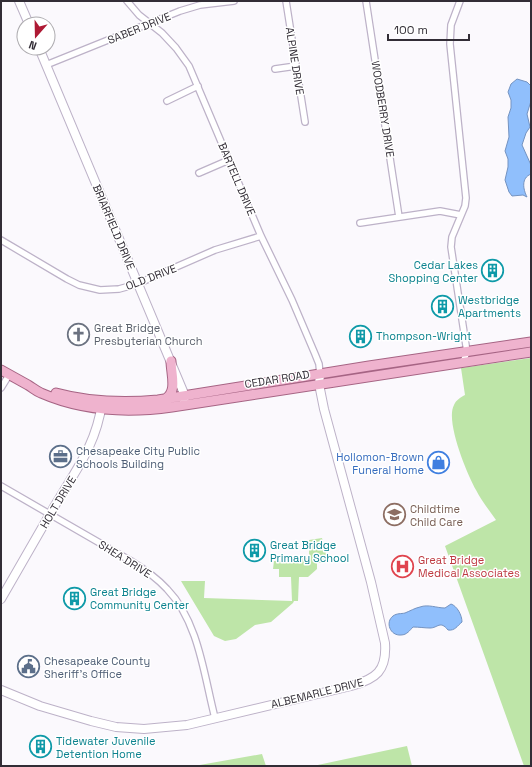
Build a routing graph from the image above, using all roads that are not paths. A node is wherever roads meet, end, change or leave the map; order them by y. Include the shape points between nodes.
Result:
1 (19, 1) edge
2 (127, 1) edge
3 (234, 1) edge
4 (286, 1) edge
5 (366, 1) edge
6 (460, 1) edge
7 (26, 16) edge
8 (149, 23) junction
9 (42, 56) edge
10 (46, 65) junction
11 (296, 66) junction
12 (275, 70) dead end
13 (198, 86) junction
14 (167, 101) dead end
15 (304, 122) dead end
16 (229, 160) junction
17 (198, 173) dead end
18 (461, 215) junction
19 (399, 217) junction
20 (360, 223) dead end
21 (261, 236) junction
22 (1, 240) edge
23 (137, 284) junction
24 (531, 342) edge
25 (467, 352) junction
26 (529, 352) edge
27 (171, 362) junction
28 (463, 362) junction
29 (5, 372) edge
30 (319, 379) junction
31 (1, 388) edge
32 (185, 396) junction
33 (165, 399) junction
34 (101, 404) junction
35 (183, 405) junction
36 (1, 486) edge
37 (50, 514) junction
38 (1, 599) edge
39 (1, 690) edge
40 (215, 718) junction

1 - 7 street
2 - 8 street, BARTELL DRIVE
3 - 8 street, SABER DRIVE via 193,7
4 - 11 street, ALPINE DRIVE
5 - 19 street, WOODBERRY DRIVE
6 - 18 street via 451,25 450,44 466,198
8 - 10 street, SABER DRIVE
8 - 13 street, BARTELL DRIVE via 176,48 189,66
9 - 10 street, BRIARFIELD DRIVE
10 - 23 street, BRIARFIELD DRIVE
11 - 12 street
11 - 15 street, ALPINE DRIVE
13 - 14 street
13 - 16 street, BARTELL DRIVE
16 - 17 street
16 - 21 street, BARTELL DRIVE
18 - 19 street via 440,211
18 - 25 street via 451,247
19 - 20 street
21 - 23 street, OLD DRIVE via 215,250
21 - 30 street, BARTELL DRIVE via 315,354 319,364
22 - 23 street, OLD DRIVE via 79,285 112,290
23 - 27 street, BRIARFIELD DRIVE
24 - 25 main road, CEDAR ROAD
25 - 28 street
25 - 30 main road, CEDAR ROAD
26 - 28 main road, CEDAR ROAD
27 - 32 street, BRIARFIELD DRIVE
27 - 33 main road via 173,390 170,397
28 - 30 main road, CEDAR ROAD
29 - 31 street
29 - 34 main road, CEDAR ROAD via 30,386
30 - 32 main road, CEDAR ROAD
30 - 35 main road, CEDAR ROAD
30 - 40 street, ALBEMARLE DRIVE via 332,442 371,582 385,644 384,665 376,675 363,683
32 - 33 main road, CEDAR ROAD
32 - 35 street
33 - 34 main road, CEDAR ROAD
34 - 35 main road, CEDAR ROAD via 145,410
34 - 37 street, HOLT DRIVE via 95,434 88,450
36 - 37 street, SHEA DRIVE
37 - 38 street, HOLT DRIVE
37 - 40 street, SHEA DRIVE via 131,561 168,590 189,623 200,653
39 - 40 street, ALBEMARLE DRIVE via 40,706 116,727 158,729

